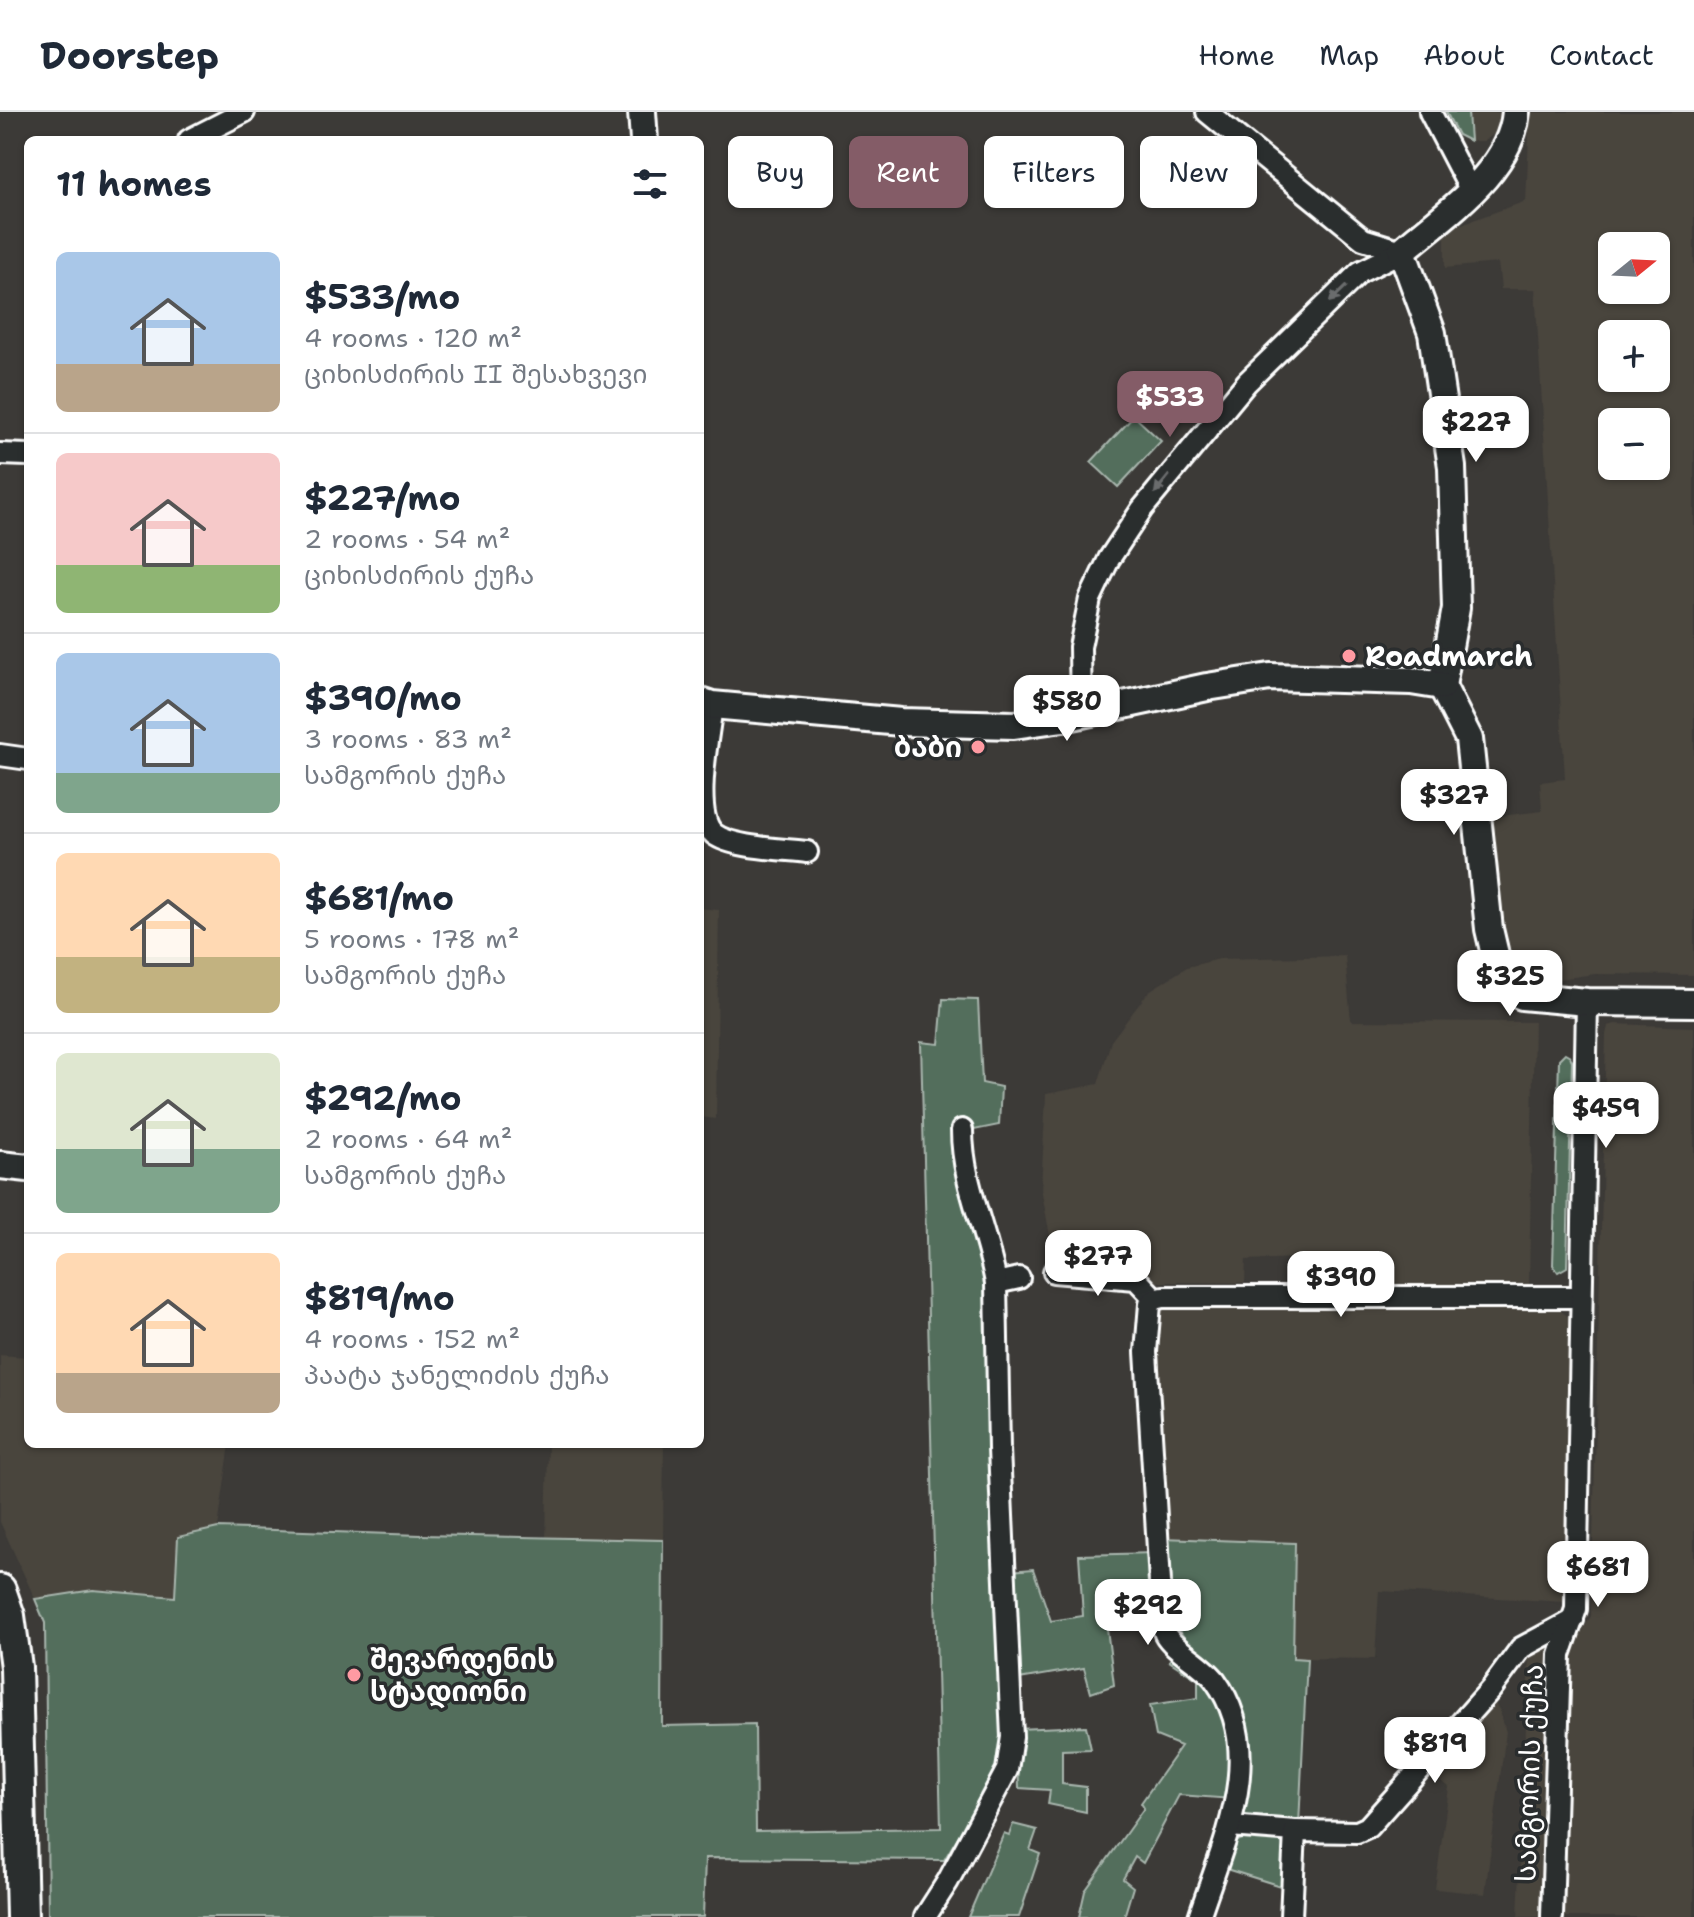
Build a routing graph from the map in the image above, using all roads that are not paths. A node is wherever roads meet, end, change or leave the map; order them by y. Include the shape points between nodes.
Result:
1 (244, 112) edge
2 (642, 112) edge
3 (1207, 112) edge
4 (1430, 112) edge
5 (1516, 112) edge
6 (197, 136) edge
7 (644, 136) edge
8 (1471, 191) junction
9 (1402, 251) junction
10 (0, 454) edge
11 (24, 455) edge
12 (1442, 686) junction
13 (706, 703) edge
14 (1081, 714) junction
15 (0, 755) edge
16 (24, 758) edge
17 (704, 758) edge
18 (704, 819) edge
19 (807, 852) dead end
20 (1587, 1002) junction
21 (1694, 1003) edge
22 (962, 1130) dead end
23 (0, 1165) edge
24 (24, 1168) edge
25 (1054, 1272) dead end
26 (1019, 1278) dead end
27 (996, 1283) junction
28 (1581, 1297) junction
29 (1155, 1299) junction
30 (0, 1590) edge
31 (1573, 1620) junction
32 (1230, 1826) junction
33 (1295, 1831) junction
34 (22, 1917) edge
35 (925, 1917) edge
36 (1199, 1917) edge
37 (1291, 1917) edge
38 (1552, 1917) edge

1 - 6 street
2 - 7 street
3 - 9 street via 1363,239
4 - 8 street
5 - 8 street via 1505,152
8 - 9 street
9 - 12 street via 1432,333 1452,467 1456,608
9 -> 14 street via 1360,272 1247,382 1142,509 1090,599 1080,647
10 - 11 street
12 - 14 street via 1270,677
12 - 20 street via 1469,739 1489,929 1500,976 1522,996
13 - 14 street via 901,722 1014,725
13 - 17 street
15 - 16 street
18 - 19 street via 715,834 733,842
20 - 21 street
20 - 28 street, სამგორის ქუჩა
22 - 27 street via 965,1165
23 - 24 street
25 - 29 street via 1136,1279
26 - 27 street
27 - 35 street via 1010,1756
28 - 29 street
28 - 31 street, სამგორის ქუჩა
29 - 32 street via 1150,1304 1146,1352 1162,1615 1165,1633 1224,1692 1239,1752
30 - 34 main road via 16,1667
31 - 33 street via 1521,1648 1368,1827 1357,1832
31 - 38 street, სამგორის ქუჩა via 1560,1655
32 - 33 street
32 - 36 street
33 - 37 street

